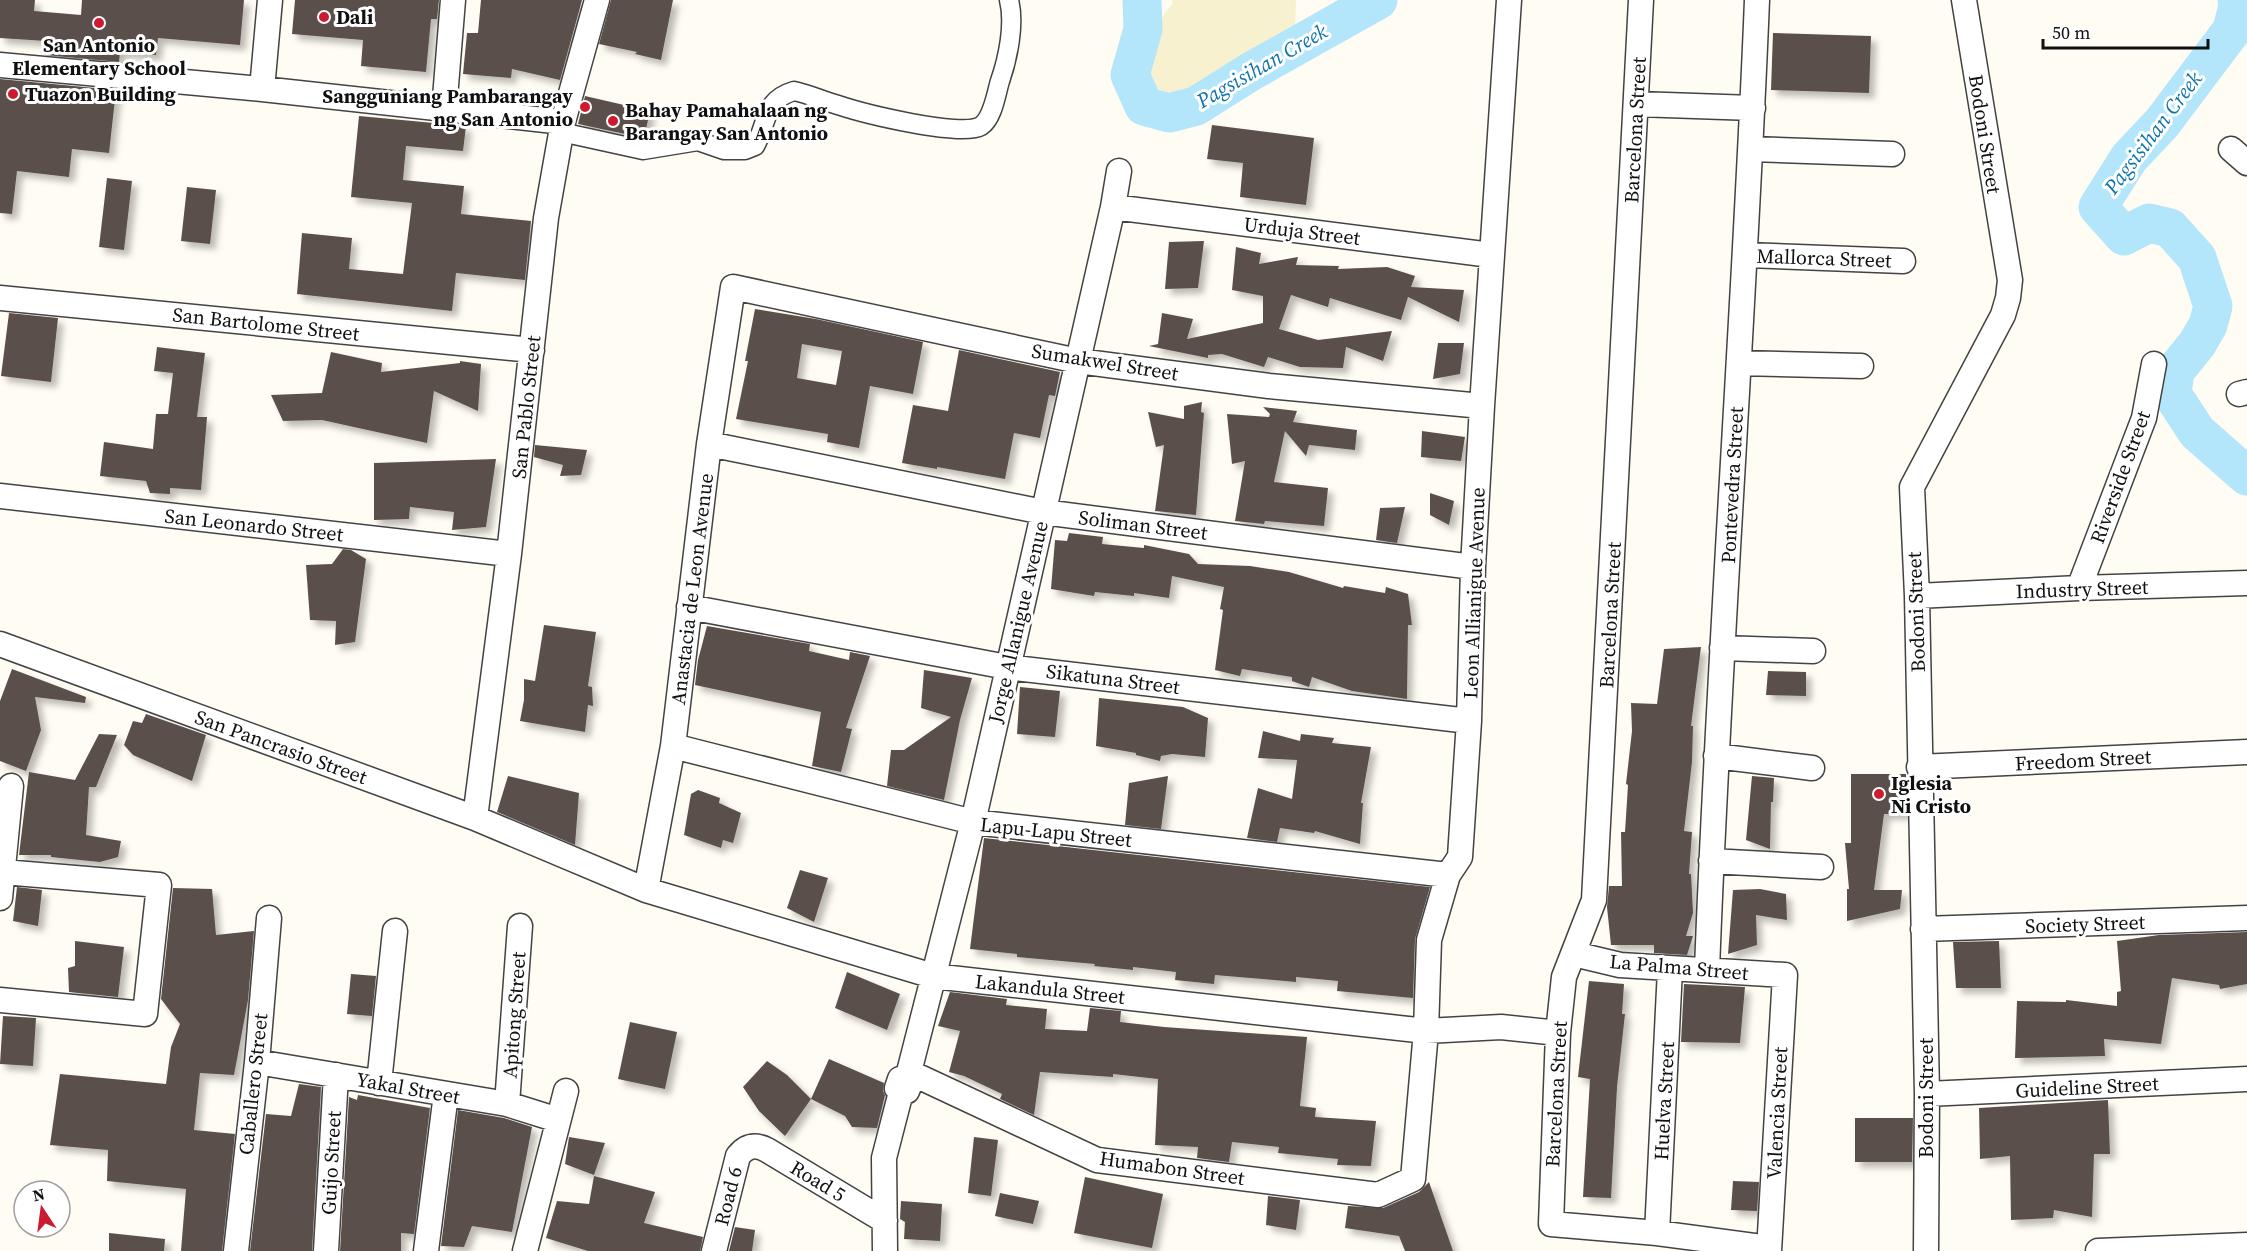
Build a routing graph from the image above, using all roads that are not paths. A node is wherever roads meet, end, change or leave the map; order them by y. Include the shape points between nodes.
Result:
1 (270, 0) edge
2 (453, 0) edge
3 (597, 0) edge
4 (1010, 0) edge
5 (1509, 0) edge
6 (1641, 0) edge
7 (1757, 0) edge
8 (1964, 0) edge
9 (0, 65) edge
10 (262, 89) junction
11 (1637, 104) junction
12 (1753, 108) junction
13 (444, 110) junction
14 (562, 127) junction
15 (1752, 149) junction
16 (1892, 154) dead end
17 (1119, 171) dead end
18 (1113, 207) junction
19 (1491, 255) junction
20 (1746, 255) junction
21 (1903, 261) dead end
22 (733, 287) joint
23 (0, 298) edge
24 (532, 350) junction
25 (1078, 361) junction
26 (1739, 363) junction
27 (2154, 364) dead end
28 (1861, 366) dead end
29 (1482, 406) junction
30 (709, 444) junction
31 (0, 496) edge
32 (1043, 513) junction
33 (509, 554) junction
34 (1473, 567) junction
35 (2247, 583) edge
36 (2079, 588) junction
37 (1917, 596) junction
38 (689, 607) junction
39 (0, 644) edge
40 (1722, 648) junction
41 (1813, 651) dead end
42 (1007, 667) junction
43 (1470, 721) junction
44 (673, 746) junction
45 (2247, 752) edge
46 (1716, 756) junction
47 (1919, 767) junction
48 (1812, 768) dead end
49 (11, 786) dead end
50 (475, 818) junction
51 (973, 822) junction
52 (560, 854) joint
53 (1711, 861) junction
54 (1821, 867) dead end
55 (3, 872) junction
56 (1448, 875) junction
57 (646, 890) junction
58 (0, 898) edge
59 (268, 918) dead end
60 (2247, 918) edge
61 (520, 926) dead end
62 (1923, 929) junction
63 (395, 931) dead end
64 (1574, 954) junction
65 (1670, 969) junction
66 (1707, 970) junction
67 (1785, 975) joint
68 (933, 976) junction
69 (0, 1000) edge
70 (1426, 1030) junction
71 (1558, 1033) junction
72 (257, 1062) junction
73 (336, 1075) junction
74 (2247, 1079) edge
75 (379, 1083) junction
76 (905, 1083) junction
77 (566, 1091) dead end
78 (446, 1094) junction
79 (1927, 1094) junction
80 (507, 1104) junction
81 (558, 1119) junction
82 (750, 1146) joint
83 (1413, 1179) joint
84 (885, 1221) junction
85 (1657, 1233) junction
86 (2247, 1245) edge
87 (1769, 1250) edge
88 (236, 1251) edge
89 (326, 1251) edge
90 (426, 1251) edge
91 (525, 1251) edge
92 (714, 1251) edge
93 (885, 1251) edge
94 (1926, 1251) edge
95 (2098, 1251) edge

1 - 10 street
2 - 13 street
3 - 14 street, San Pablo Street
4 - 14 street via 1011,30 1003,74 987,120 980,127 947,128 901,121 794,92 776,99 766,114 755,146 745,150 724,150 698,141 643,150
5 - 19 street, Leon Allianigue Avenue
6 - 11 street, Barcelona Street
7 - 12 street, Pontevedra Street
8 - 37 street, Bodoni Street via 2010,280 2003,315 1912,487
9 - 10 street
10 - 13 street
11 - 12 street
11 - 64 street, Barcelona Street via 1594,900
12 - 15 street, Pontevedra Street
13 - 14 street
14 - 24 street, San Pablo Street via 546,218
15 - 16 street
15 - 20 street, Pontevedra Street
17 - 18 street, Jorge Allanigue Avenue
18 - 19 street, Urduja Street
18 - 25 street, Jorge Allanigue Avenue
19 - 29 street, Leon Allianigue Avenue
20 - 21 street, Mallorca Street
20 - 26 street, Pontevedra Street
22 - 25 street, Sumakwel Street
22 - 30 street, Anastacia de Leon Avenue
23 - 24 street, San Bartolome Street
24 - 33 street, San Pablo Street
25 - 29 street, Sumakwel Street via 1269,386
25 - 32 street, Jorge Allanigue Avenue
26 - 28 street
26 - 40 street, Pontevedra Street
27 - 36 street, Riverside Street via 2144,418
29 - 34 street, Leon Allianigue Avenue
30 - 32 street, Soliman Street
30 - 38 street, Anastacia de Leon Avenue
31 - 33 street, San Leonardo Street
32 - 34 street, Soliman Street
32 - 42 street, Jorge Allanigue Avenue
33 - 50 street, San Pablo Street
34 - 43 street, Leon Allianigue Avenue
35 - 36 street, Industry Street
36 - 37 street, Industry Street
37 - 47 street, Bodoni Street
38 - 42 street, Sikatuna Street
38 - 44 street, Anastacia de Leon Avenue
39 - 50 street, San Pancrasio Street
40 - 41 street
40 - 46 street, Pontevedra Street
42 - 43 street, Sikatuna Street
42 - 51 street, Jorge Allanigue Avenue
43 - 56 street, Leon Allianigue Avenue via 1460,856
44 - 51 street, Lapu-Lapu Street
44 - 57 street, Anastacia de Leon Avenue
45 - 47 street, Freedom Street
46 - 48 street
46 - 53 street, Pontevedra Street
47 - 62 street, Bodoni Street
49 - 55 street
50 - 52 street, San Pancrasio Street
51 - 56 street, Lapu-Lapu Street
51 - 68 street, Jorge Allanigue Avenue
52 - 57 street, Lakandula Street
53 - 54 street
53 - 66 street, Pontevedra Street
55 - 58 street
55 - 69 street via 159,885 146,1014
56 - 70 street, Leon Allianigue Avenue via 1429,940
57 - 68 street, Lakandula Street
59 - 72 street, Caballero Street
60 - 62 street, Society Street
61 - 80 street, Apitong Street
62 - 79 street, Bodoni Street
63 - 75 street
64 - 65 street, La Palma Street via 1620,965
64 - 71 street, Barcelona Street via 1564,977
65 - 66 street, La Palma Street
65 - 85 street, Huelva Street
66 - 67 street, La Palma Street
67 - 87 street, Valencia Street
68 - 70 street, Lakandula Street
68 - 76 street, Jorge Allanigue Avenue
70 - 71 street, Lakandula Street via 1501,1027
70 - 83 street, Leon Allianigue Avenue
71 - 85 street, Barcelona Street via 1551,1224
72 - 73 street, Yakal Street
72 - 88 street, Caballero Street
73 - 75 street, Yakal Street
73 - 89 street, Guijo Street
74 - 79 street, Guideline Street
75 - 78 street, Yakal Street
76 - 83 street, Humabon Street via 1097,1160 1378,1195
76 - 84 street, Jorge Allanigue Avenue via 884,1158
77 - 81 street
78 - 80 street, Yakal Street
78 - 90 street
79 - 94 street, Bodoni Street
80 - 81 street, Yakal Street
81 - 91 street
82 - 84 street, Road 5 via 767,1150
82 - 92 street, Road 6 via 738,1156
84 - 93 street, Jorge Allanigue Avenue
85 - 87 street
86 - 95 street

